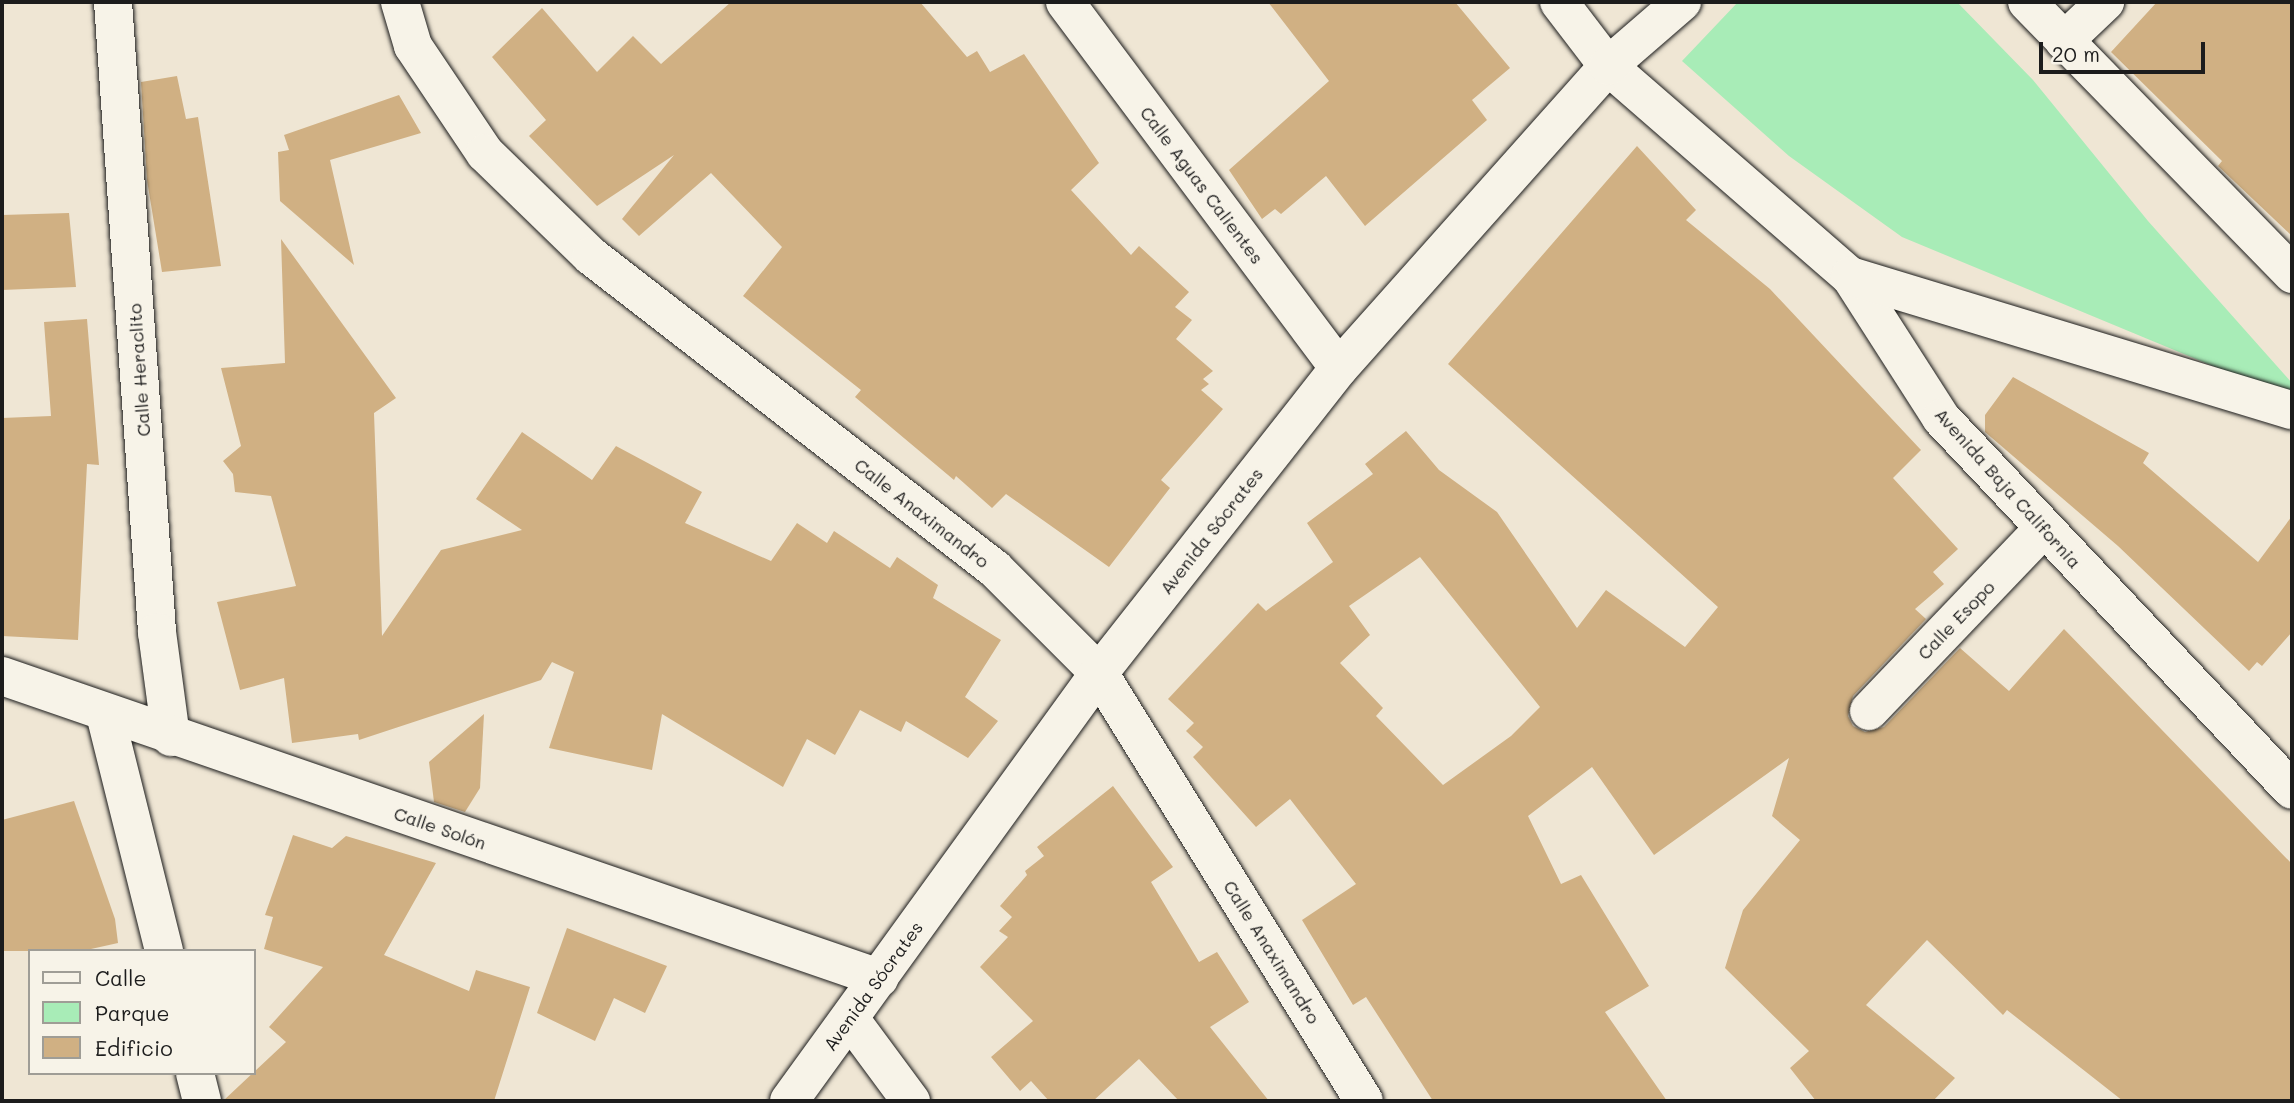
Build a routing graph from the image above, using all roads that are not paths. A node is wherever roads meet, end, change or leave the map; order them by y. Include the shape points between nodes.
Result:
1 (113, 2) edge
2 (400, 2) edge
3 (1065, 2) edge
4 (1559, 2) edge
5 (1682, 2) edge
6 (2027, 2) edge
7 (2105, 2) edge
8 (2064, 41) junction
9 (1608, 66) junction
10 (2292, 274) edge
11 (1850, 276) junction
12 (1339, 368) junction
13 (2292, 410) edge
14 (2043, 529) junction
15 (1099, 673) junction
16 (2, 676) edge
17 (1869, 711) dead end
18 (105, 714) junction
19 (171, 737) junction
20 (2292, 790) edge
21 (164, 949) edge
22 (878, 978) junction
23 (850, 1020) junction
24 (196, 1075) edge
25 (202, 1101) edge
26 (789, 1101) edge
27 (911, 1101) edge
28 (1364, 1101) edge

1 - 19 street, Calle Heraclito via 157,632
2 - 15 street, Calle Anaximandro via 414,46 485,153 591,256 995,569
3 - 12 street, Calle Aguas Calientes
4 - 9 street, Avenida Baja California
5 - 9 street, Avenida Sócrates
6 - 8 street
7 - 8 street
8 - 10 street
9 - 11 street, Avenida Baja California
9 - 12 street, Avenida Sócrates
11 - 13 street
11 - 14 street, Avenida Baja California via 1941,418
12 - 15 street, Avenida Sócrates
14 - 17 street, Calle Esopo
14 - 20 street, Avenida Baja California
15 - 22 street, Avenida Sócrates
15 - 28 street, Calle Anaximandro
16 - 18 street, Calle Solón
18 - 19 street, Calle Solón
18 - 21 street
19 - 22 street, Calle Solón
22 - 23 street, Avenida Sócrates
23 - 26 street, Avenida Sócrates
23 - 27 street
24 - 25 street

